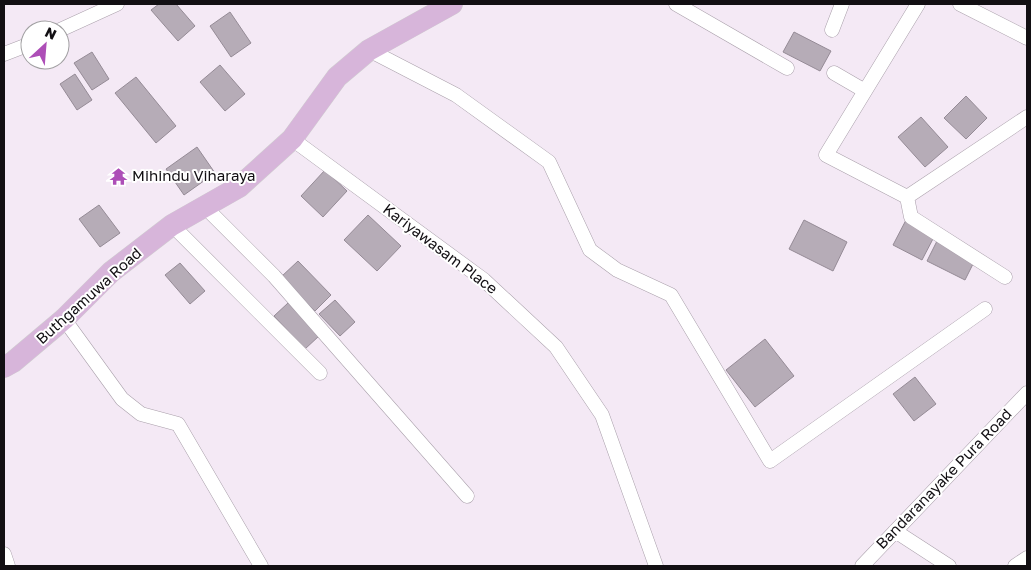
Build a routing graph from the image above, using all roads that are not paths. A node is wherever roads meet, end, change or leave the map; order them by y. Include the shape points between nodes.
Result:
1 (117, 4) edge
2 (452, 4) edge
3 (676, 4) edge
4 (842, 4) edge
5 (918, 4) edge
6 (960, 4) edge
7 (70, 25) edge
8 (832, 30) dead end
9 (1027, 38) edge
10 (20, 48) edge
11 (369, 50) junction
12 (4, 54) edge
13 (787, 68) dead end
14 (834, 73) dead end
15 (865, 91) junction
16 (1027, 117) edge
17 (292, 139) junction
18 (907, 196) junction
19 (205, 207) junction
20 (172, 225) junction
21 (1005, 277) dead end
22 (985, 309) dead end
23 (64, 319) junction
24 (4, 367) edge
25 (320, 373) dead end
26 (1027, 393) edge
27 (467, 496) dead end
28 (895, 531) junction
29 (4, 554) edge
30 (1027, 558) edge
31 (8, 566) edge
32 (261, 566) edge
33 (656, 566) edge
34 (862, 566) edge
35 (949, 566) edge
36 (1015, 566) edge

1 - 7 street
2 - 11 main road, Buthgamuwa Road
3 - 13 street
4 - 8 street
5 - 15 street
6 - 9 street
10 - 12 street
11 - 17 main road, Buthgamuwa Road via 337,77
11 - 22 street via 456,95 550,162 590,250 617,270 671,295 770,461
14 - 15 street
15 - 18 street via 826,155
16 - 18 street
17 - 19 main road, Buthgamuwa Road via 239,187
17 - 33 street, Kariyawasam Place via 484,280 556,347 602,415
18 - 21 street via 911,217
19 - 20 main road, Buthgamuwa Road
19 - 27 street via 274,276
20 - 23 main road, Buthgamuwa Road via 111,272
20 - 25 street
23 - 24 main road, Buthgamuwa Road
23 - 32 street via 122,399 141,414 178,424
26 - 28 street, Bandaranayake Pura Road
28 - 34 street, Bandaranayake Pura Road
28 - 35 street
29 - 31 street
30 - 36 street

